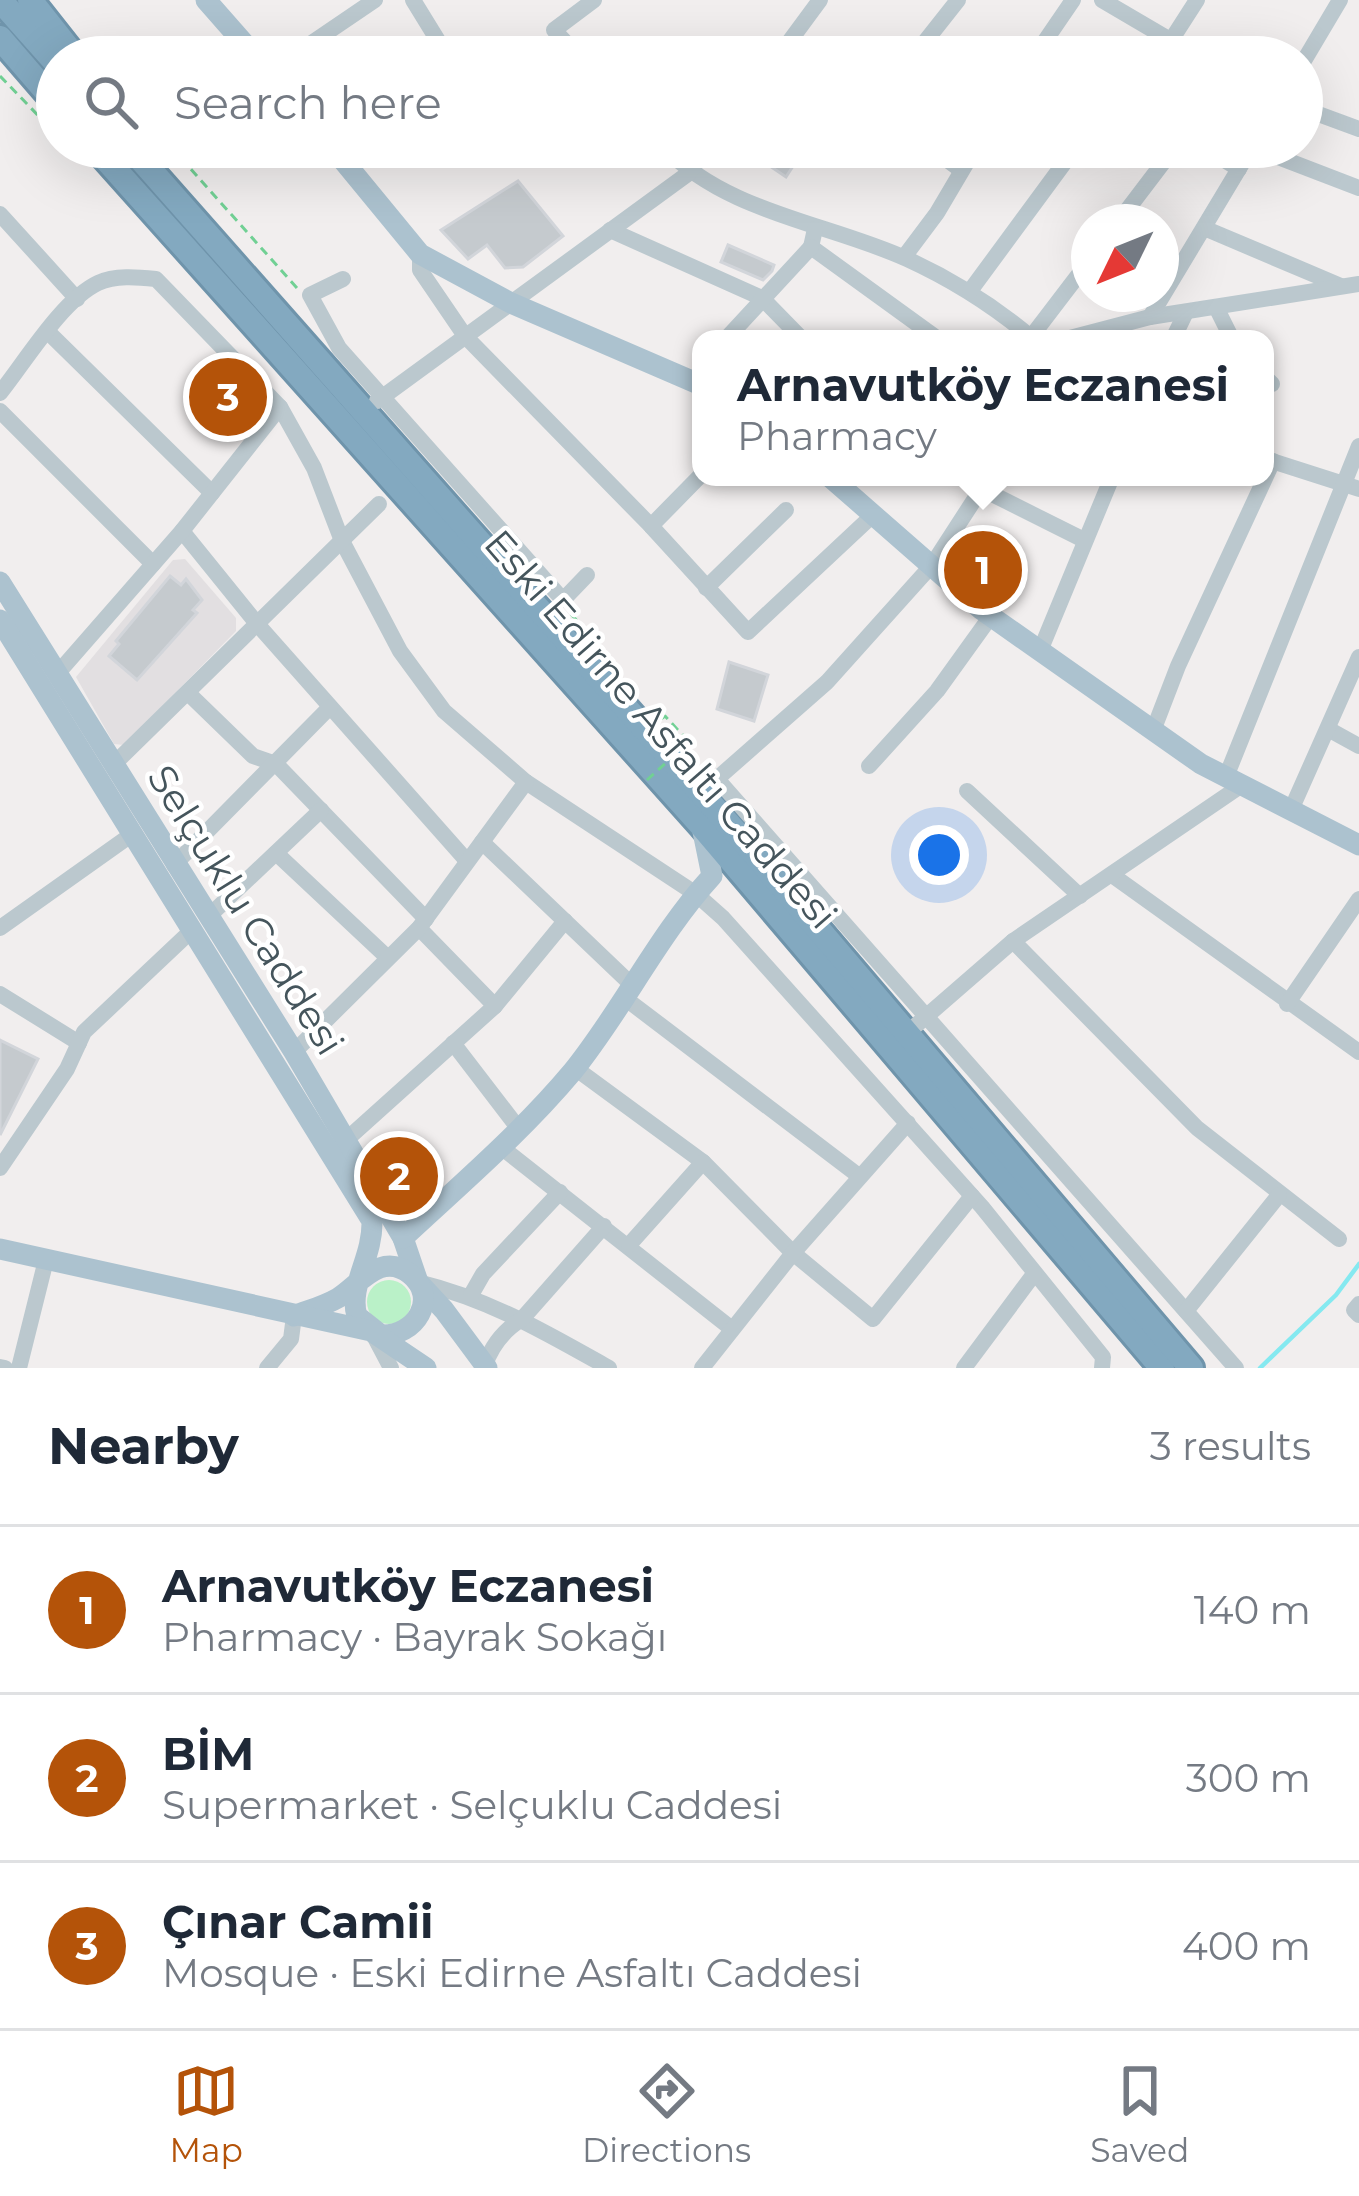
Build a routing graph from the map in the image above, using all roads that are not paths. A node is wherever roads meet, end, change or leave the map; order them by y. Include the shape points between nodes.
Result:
1 (0, 0) edge
2 (30, 0) edge
3 (206, 0) edge
4 (375, 0) edge
5 (413, 0) edge
6 (594, 0) edge
7 (958, 0) edge
8 (1073, 0) edge
9 (1102, 0) edge
10 (1196, 0) edge
11 (1340, 0) edge
12 (817, 1) edge
13 (354, 5) edge
14 (58, 36) edge
15 (238, 36) edge
16 (316, 36) edge
17 (435, 36) edge
18 (559, 36) edge
19 (793, 36) edge
20 (930, 36) edge
21 (1048, 36) edge
22 (1160, 36) edge
23 (1174, 36) edge
24 (1319, 36) edge
25 (0, 38) edge
26 (36, 40) edge
27 (0, 60) edge
28 (36, 80) edge
29 (36, 100) edge
30 (1323, 116) edge
31 (1359, 129) edge
32 (103, 168) edge
33 (114, 168) edge
34 (148, 168) edge
35 (159, 168) edge
36 (349, 168) edge
37 (684, 168) edge
38 (691, 168) edge
39 (958, 168) edge
40 (1061, 168) edge
41 (1159, 168) edge
42 (1307, 168) edge
43 (1239, 169) edge
44 (961, 170) joint
45 (688, 172) junction
46 (1359, 188) edge
47 (142, 200) junction
48 (1132, 204) edge
49 (186, 211) junction
50 (0, 215) edge
51 (1204, 228) junction
52 (610, 230) junction
53 (813, 238) junction
54 (420, 254) junction
55 (904, 257) junction
56 (343, 278) dead end
57 (1071, 285) edge
58 (1351, 285) edge
59 (970, 291) junction
60 (762, 298) junction
61 (76, 299) junction
62 (511, 303) junction
63 (1216, 307) junction
64 (1186, 312) junction
65 (1150, 317) junction
66 (734, 330) edge
67 (793, 330) edge
68 (927, 330) edge
69 (1021, 330) edge
70 (1038, 330) edge
71 (1100, 330) edge
72 (1177, 330) edge
73 (1228, 330) edge
74 (48, 332) junction
75 (465, 336) junction
76 (692, 376) edge
77 (0, 393) edge
78 (373, 405) junction
79 (280, 407) junction
80 (0, 412) edge
81 (1359, 446) edge
82 (1274, 462) edge
83 (692, 484) edge
84 (840, 486) edge
85 (984, 486) edge
86 (991, 486) edge
87 (1108, 486) edge
88 (1258, 486) edge
89 (1352, 487) edge
90 (212, 494) junction
91 (379, 504) dead end
92 (786, 511) dead end
93 (873, 515) junction
94 (651, 526) junction
95 (182, 531) junction
96 (1084, 540) junction
97 (342, 541) junction
98 (153, 564) junction
99 (932, 566) junction
100 (586, 574) dead end
101 (0, 582) edge
102 (706, 588) junction
103 (992, 616) junction
104 (0, 620) edge
105 (258, 625) junction
106 (1040, 651) junction
107 (1359, 657) edge
108 (49, 681) junction
109 (188, 693) junction
110 (330, 707) junction
111 (1328, 729) junction
112 (1154, 731) junction
113 (1359, 746) edge
114 (276, 764) junction
115 (112, 765) junction
116 (869, 766) dead end
117 (1234, 781) junction
118 (526, 782) junction
119 (709, 786) junction
120 (967, 791) dead end
121 (321, 810) junction
122 (1291, 811) junction
123 (702, 826) junction
124 (130, 835) junction
125 (482, 842) junction
126 (1359, 845) edge
127 (276, 853) junction
128 (467, 861) junction
129 (173, 865) junction
130 (1112, 875) junction
131 (712, 876) junction
132 (752, 886) junction
133 (696, 894) junction
134 (1080, 896) junction
135 (1359, 899) edge
136 (565, 921) junction
137 (199, 924) junction
138 (423, 924) junction
139 (0, 928) edge
140 (1013, 941) junction
141 (388, 958) junction
142 (630, 993) junction
143 (0, 994) edge
144 (1287, 1004) junction
145 (495, 1006) junction
146 (929, 1015) junction
147 (906, 1034) junction
148 (79, 1043) junction
149 (453, 1043) junction
150 (294, 1052) junction
151 (1359, 1052) edge
152 (575, 1068) junction
153 (908, 1123) junction
154 (519, 1130) junction
155 (346, 1140) junction
156 (501, 1147) junction
157 (703, 1162) junction
158 (0, 1168) edge
159 (859, 1176) junction
160 (560, 1192) junction
161 (1279, 1195) junction
162 (972, 1196) junction
163 (604, 1226) junction
164 (403, 1238) junction
165 (1339, 1239) dead end
166 (628, 1245) junction
167 (0, 1250) edge
168 (794, 1253) junction
169 (46, 1260) junction
170 (1034, 1274) junction
171 (359, 1282) junction
172 (418, 1282) junction
173 (470, 1295) junction
174 (1359, 1304) edge
175 (1186, 1311) junction
176 (1359, 1315) edge
177 (294, 1316) junction
178 (522, 1319) junction
179 (732, 1329) junction
180 (371, 1331) junction
181 (486, 1366) edge
182 (20, 1368) edge
183 (267, 1368) edge
184 (391, 1368) edge
185 (426, 1368) edge
186 (609, 1368) edge
187 (702, 1368) edge
188 (964, 1368) edge
189 (1102, 1368) edge
190 (1162, 1368) edge
191 (1192, 1368) edge
192 (1236, 1368) edge

1 - 26 highway
2 - 14 highway
3 - 15 main road
4 - 13 street
5 - 17 street
6 - 18 street via 554,31
7 - 20 street
8 - 21 street
9 - 22 street
10 - 23 street
11 - 24 street
12 - 19 street
13 - 16 street
25 - 28 highway
27 - 29 highway
30 - 31 street
32 - 47 highway
33 - 47 highway, Eski Edirne Asfaltı Caddesi
34 - 49 highway, Eski Edirne Asfaltı Caddesi
35 - 49 highway
36 - 54 main road
37 - 45 street
38 - 45 street
39 - 44 street
40 - 59 street
41 - 48 street
42 - 46 street
43 - 51 street
44 - 55 street
45 - 52 street
45 - 53 street
47 - 123 highway, Eski Edirne Asfaltı Caddesi
49 - 78 highway, Eski Edirne Asfaltı Caddesi
50 - 61 street
51 - 58 street
51 - 65 street
52 - 60 street
52 - 62 street
53 - 55 street
53 - 60 street
53 - 68 street
54 - 62 main road
54 - 75 street via 420,270
55 - 59 street
56 - 78 street, Eski Edirne Asfaltı Caddesi via 310,295
57 - 70 street
58 - 63 street
59 - 69 street
60 - 66 street
60 - 67 street
61 - 74 street
61 - 79 street via 99,282 156,279
62 - 75 street
62 - 76 main road
63 - 64 street
63 - 73 street
64 - 65 street
64 - 72 street
65 - 71 street
74 - 77 street
74 - 90 street
75 - 78 street
75 - 94 street
78 - 100 street, Eski Edirne Asfaltı Caddesi via 563,600
78 - 119 highway, Eski Edirne Asfaltı Caddesi
79 - 90 street
79 - 97 street
80 - 98 street
81 - 89 street
82 - 89 street
83 - 94 street
84 - 93 main road
85 - 99 street
86 - 96 street
87 - 96 street
88 - 112 street
89 - 117 street
90 - 95 street
91 - 97 street
92 - 102 street
93 - 99 main road
93 - 102 street via 748,632
94 - 102 street
95 - 98 street
95 - 105 street
96 - 106 street
97 - 105 street
97 - 118 street via 400,651 444,711
98 - 108 street
99 - 103 main road
99 - 119 street via 826,682
101 - 108 main road, Selçuklu Caddesi
103 - 106 main road
103 - 116 street
104 - 108 main road, Selçuklu Caddesi
105 - 109 street
105 - 110 street
106 - 112 main road
107 - 111 street
108 - 115 main road, Selçuklu Caddesi
108 - 124 main road, Selçuklu Caddesi
109 - 114 street via 253,756
109 - 115 street
110 - 114 street
110 - 128 street
111 - 113 street
111 - 122 street
112 - 117 main road
114 - 121 street
114 - 129 street
115 - 129 main road, Selçuklu Caddesi
117 - 122 main road
117 - 130 street
118 - 125 street
118 - 133 street
119 - 146 street, Eski Edirne Asfaltı Caddesi
119 - 147 highway, Eski Edirne Asfaltı Caddesi
120 - 134 street
121 - 127 street
121 - 138 street
122 - 126 main road
123 - 131 main road
123 - 132 highway, Eski Edirne Asfaltı Caddesi
124 - 137 main road, Selçuklu Caddesi
124 - 139 street
125 - 128 street
125 - 136 street
127 - 137 street
127 - 141 street
128 - 138 street
129 - 137 main road, Selçuklu Caddesi
130 - 134 street
130 - 144 street
131 - 132 main road
131 - 133 main road
132 - 190 highway, Eski Edirne Asfaltı Caddesi
133 - 142 main road
133 - 153 street
134 - 140 street
135 - 144 street
136 - 142 street
136 - 145 street
137 - 148 street
137 - 150 main road, Selçuklu Caddesi
137 - 171 main road, Selçuklu Caddesi via 372,1222
138 - 141 street
138 - 145 street
140 - 146 street
140 - 161 street via 1197,1128
141 - 150 street
142 - 152 main road
142 - 159 street
143 - 148 street
144 - 151 street
145 - 149 street
146 - 147 street
146 - 175 street, Eski Edirne Asfaltı Caddesi
147 - 191 highway, Eski Edirne Asfaltı Caddesi
148 - 158 street
149 - 154 street
149 - 155 street
150 - 155 main road, Selçuklu Caddesi
152 - 154 main road
152 - 157 street
153 - 159 street
153 - 162 street
154 - 156 main road
155 - 164 main road, Selçuklu Caddesi
156 - 160 street
156 - 164 main road
157 - 166 street
157 - 168 street
159 - 168 street
160 - 163 street
160 - 173 street
161 - 165 street
161 - 175 street
162 - 168 street via 873,1319
162 - 170 street
163 - 166 street
163 - 178 street
164 - 172 main road, Selçuklu Caddesi
166 - 179 street
167 - 169 main road
168 - 179 street
169 - 177 main road
169 - 182 street
170 - 188 street
170 - 189 street via 1103,1357
171 - 172 main road via 390,1266
171 - 177 main road
171 - 180 main road, Selçuklu Caddesi via 354,1305
172 - 173 street
172 - 180 main road via 423,1308 410,1328 392,1336
172 - 181 main road, Selçuklu Caddesi
173 - 178 street
174 - 176 street
175 - 192 street, Eski Edirne Asfaltı Caddesi
177 - 180 main road
177 - 183 street via 291,1340
178 - 181 street
178 - 186 street
179 - 187 street
180 - 184 street
180 - 185 main road

